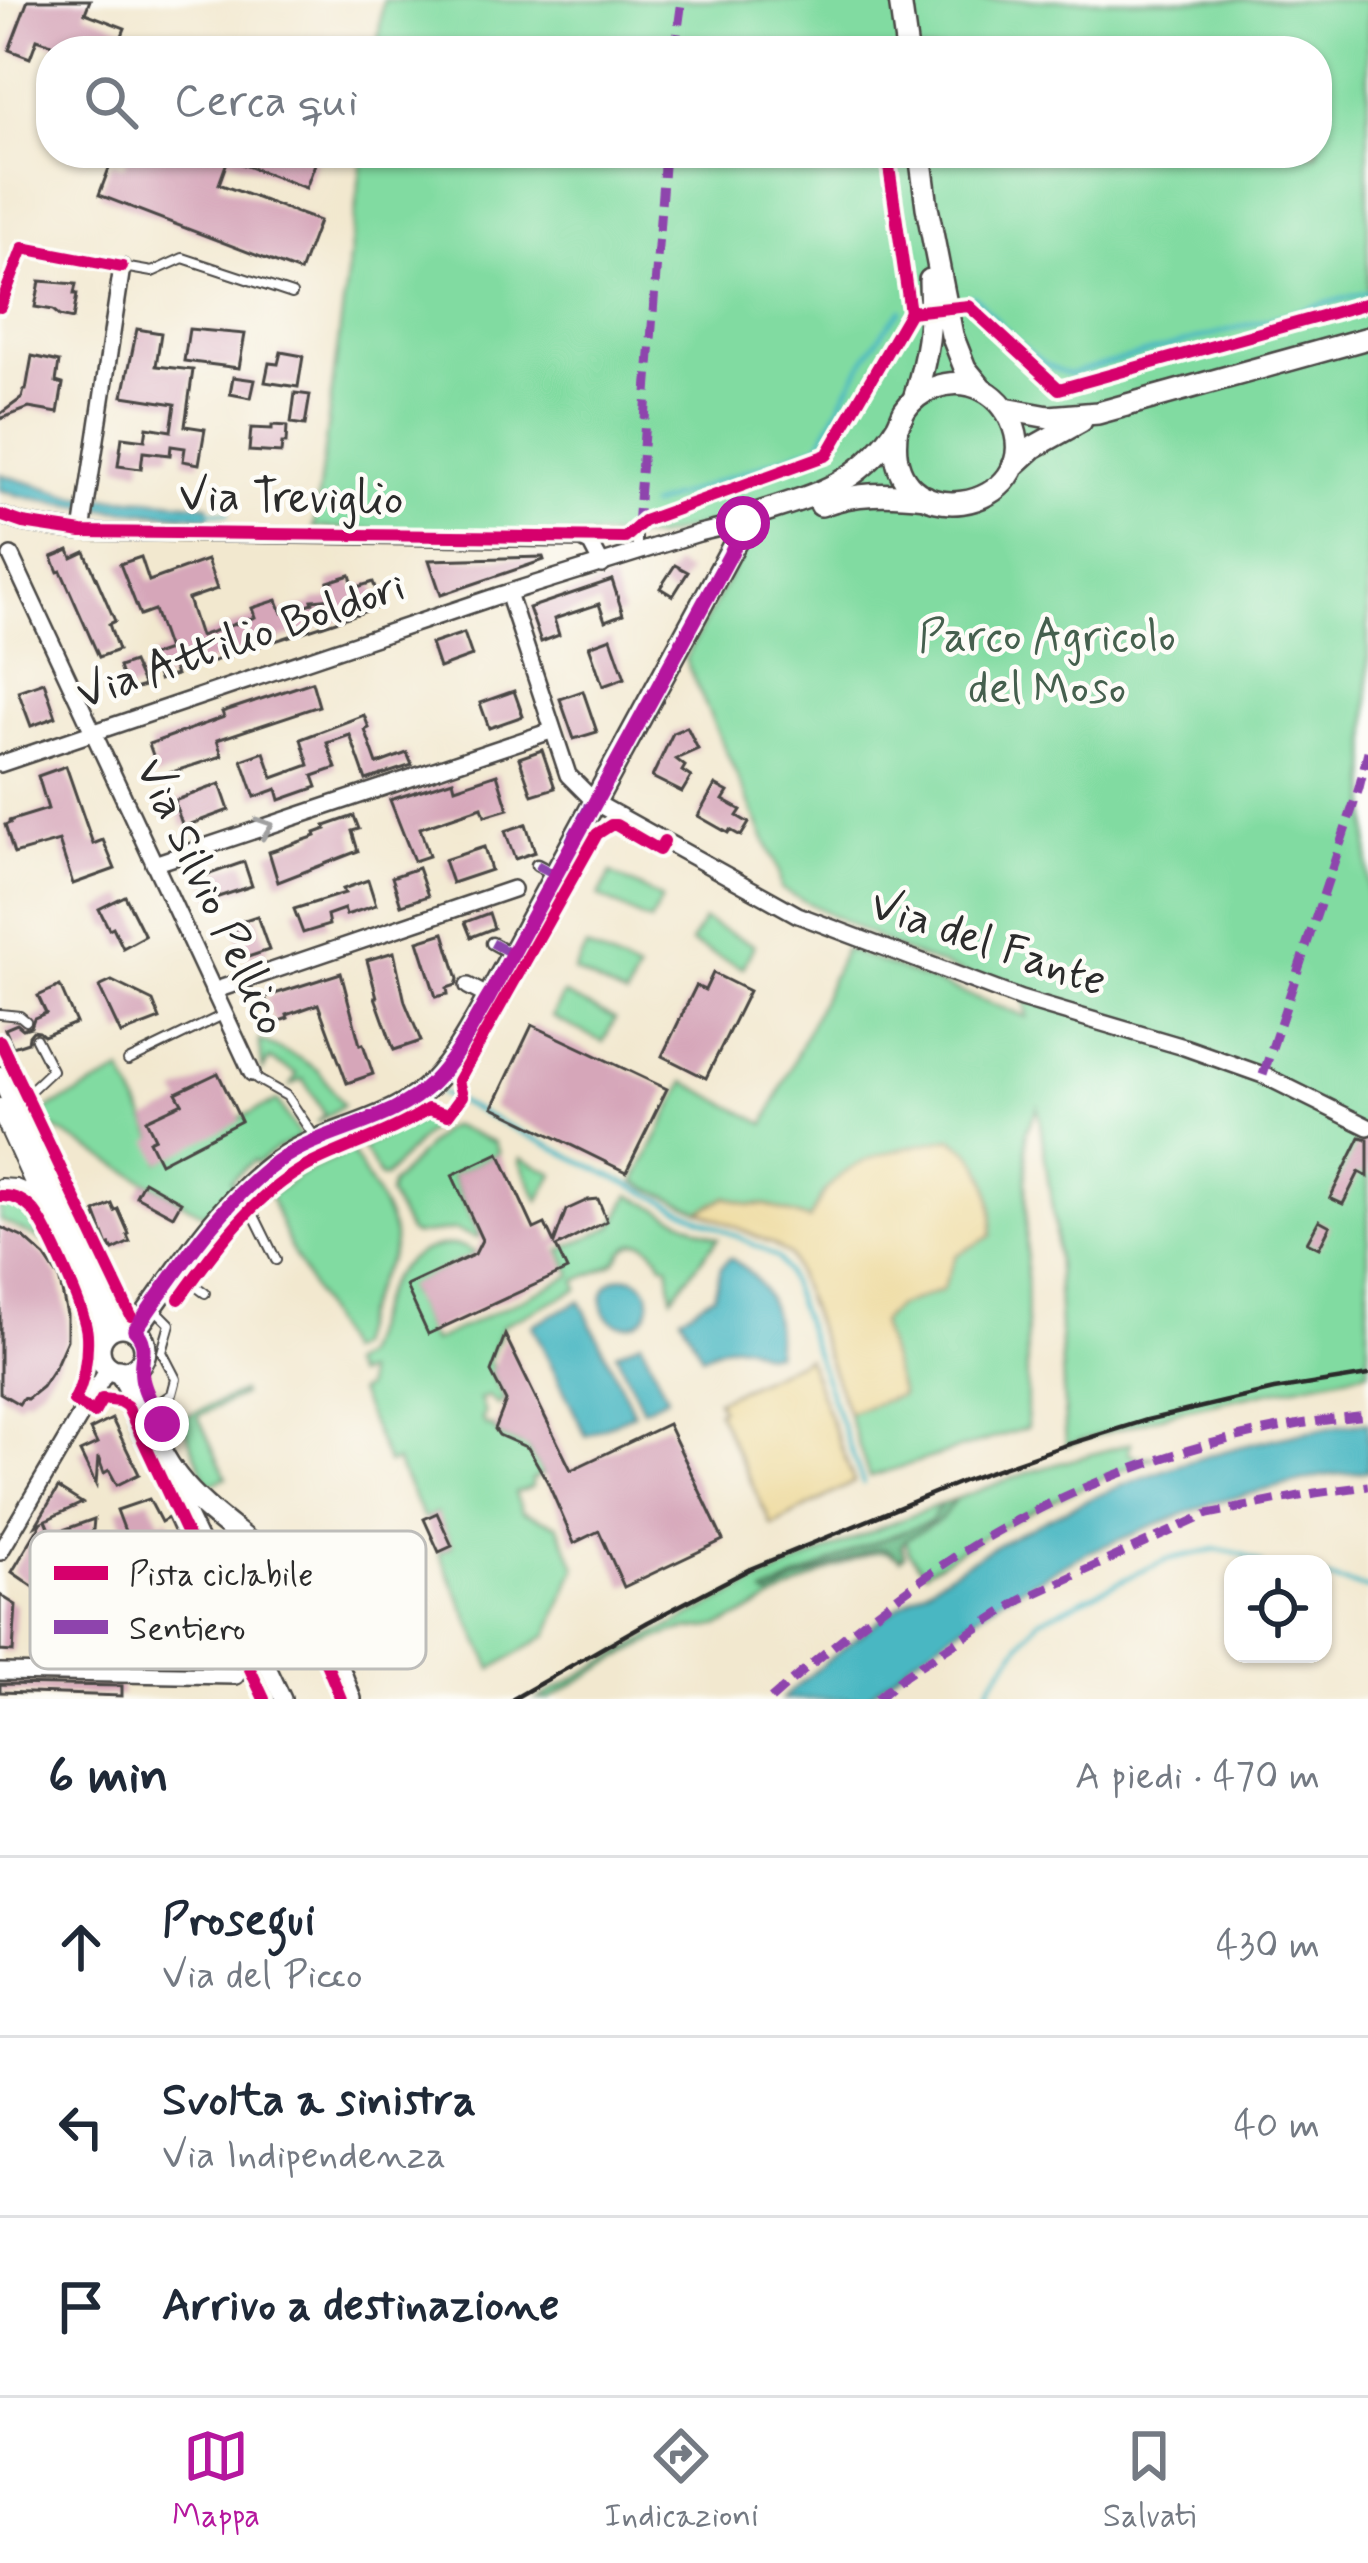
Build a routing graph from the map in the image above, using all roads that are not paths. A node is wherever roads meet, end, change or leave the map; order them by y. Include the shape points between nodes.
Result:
1 (900, 0) edge
2 (905, 36) edge
3 (922, 168) edge
4 (927, 207) junction
5 (122, 267) joint
6 (292, 294) dead end
7 (1368, 338) edge
8 (983, 389) junction
9 (914, 399) junction
10 (1006, 410) junction
11 (1098, 413) junction
12 (897, 427) junction
13 (1012, 467) junction
14 (926, 497) junction
15 (0, 515) edge
16 (637, 527) dead end
17 (82, 532) junction
18 (739, 532) junction
19 (638, 554) junction
20 (11, 556) dead end
21 (602, 565) junction
22 (508, 593) junction
23 (551, 730) junction
24 (94, 732) junction
25 (0, 764) edge
26 (593, 800) junction
27 (154, 864) junction
28 (512, 889) dead end
29 (468, 986) dead end
30 (213, 992) junction
31 (489, 997) junction
32 (0, 1014) edge
33 (223, 1015) junction
34 (26, 1021) dead end
35 (36, 1039) dead end
36 (128, 1060) dead end
37 (0, 1076) edge
38 (255, 1076) joint
39 (5, 1102) edge
40 (1368, 1127) edge
41 (317, 1140) junction
42 (0, 1183) edge
43 (242, 1192) junction
44 (41, 1196) junction
45 (275, 1260) dead end
46 (178, 1273) junction
47 (205, 1293) dead end
48 (152, 1307) junction
49 (119, 1330) junction
50 (142, 1361) junction
51 (114, 1369) junction
52 (154, 1406) junction
53 (174, 1474) junction
54 (191, 1493) junction
55 (195, 1531) edge
56 (236, 1531) edge
57 (0, 1552) edge
58 (269, 1669) edge
59 (338, 1669) edge
60 (0, 1672) edge
61 (236, 1676) dead end
62 (283, 1699) edge
63 (350, 1699) edge

1 - 2 main road
3 - 4 main road
4 - 8 main road via 952,334
4 - 9 main road via 930,337
5 - 6 lane via 152,272 183,258
5 - 17 street
7 - 11 main road
8 - 9 main road via 947,384
8 - 10 main road
9 - 12 main road
10 - 11 main road
10 - 13 main road via 1014,428
11 - 13 main road via 1056,432
12 - 14 main road via 902,475
12 - 18 main road, Via Attilio Boldori via 848,478 750,516
13 - 14 main road via 985,497 966,504
14 - 18 main road, Via Attilio Boldori via 843,497
15 - 17 street, Via Treviglio
16 - 19 lane
17 - 21 street, Via Treviglio via 582,539
18 - 19 street, Via Attilio Boldori via 699,533
18 - 26 main road
19 - 21 street, Via Attilio Boldori
20 - 24 street, Via Silvio Pellico
21 - 22 street, Via Attilio Boldori
22 - 23 street
22 - 24 street, Via Attilio Boldori
23 - 26 street via 568,775
27 -> 23 street
24 - 25 street, Via Attilio Boldori
24 - 27 street, Via Silvio Pellico
26 - 31 main road via 502,949
26 - 40 street, Via del Fante via 798,915 1021,999 1263,1075
27 - 30 street, Via Silvio Pellico
28 - 30 street
29 - 31 street
30 - 33 street, Via Silvio Pellico
31 - 41 main road via 433,1082
32 - 34 lane
33 - 36 lane
33 - 38 street, Via Silvio Pellico
35 - 39 lane via 52,1070
37 - 39 street
38 - 41 lane via 287,1096
39 - 44 street
39 - 49 street
41 - 43 main road
42 - 44 lane
43 - 45 lane
43 - 46 main road
44 - 49 street
46 - 47 lane
46 - 48 main road
48 - 49 main road
48 - 52 lane via 170,1324 162,1352 176,1379 172,1394
49 - 50 main road via 144,1341
49 - 51 main road via 100,1345
50 - 51 main road
50 - 52 main road
51 - 53 main road via 133,1390
51 - 57 street
52 - 54 main road
53 - 54 main road
53 - 55 street
54 - 56 main road
58 - 62 street
59 - 63 main road
60 - 61 street

